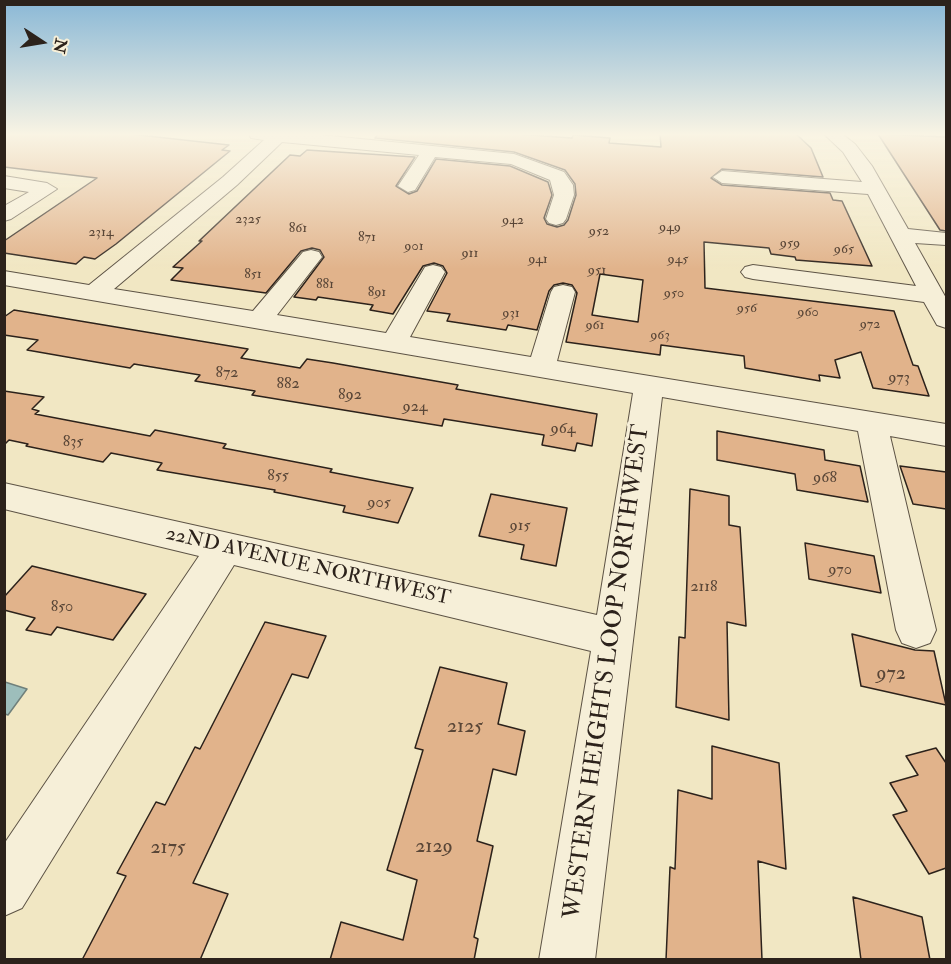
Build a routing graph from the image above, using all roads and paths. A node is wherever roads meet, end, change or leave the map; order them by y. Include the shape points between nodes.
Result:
1 (232, 179) edge
2 (412, 179) edge
3 (559, 179) edge
4 (747, 179) edge
5 (869, 179) edge
6 (4, 183) edge
7 (408, 186) dead end
8 (875, 189) junction
9 (4, 215) edge
10 (556, 219) dead end
11 (899, 235) junction
12 (946, 239) edge
13 (311, 257) dead end
14 (433, 272) dead end
15 (753, 272) dead end
16 (4, 278) edge
17 (563, 292) dead end
18 (94, 293) junction
19 (933, 296) junction
20 (946, 320) edge
21 (259, 321) junction
22 (393, 343) junction
23 (542, 367) junction
24 (649, 384) junction
25 (871, 422) junction
26 (946, 435) edge
27 (4, 496) edge
28 (224, 549) junction
29 (916, 630) dead end
30 (612, 637) junction
31 (11, 872) edge
32 (567, 960) edge

1 - 18 street
2 - 7 street
3 - 10 street via 564,195
4 - 8 street
5 - 8 street
6 - 9 street via 47,189
8 - 11 street
11 - 12 street
11 - 19 street
13 - 21 street
14 - 22 street
15 - 19 street
16 - 18 street
17 - 23 street
18 - 21 street
19 - 20 street
21 - 22 street
22 - 23 street
23 - 24 street
24 - 25 street
24 - 30 street, WESTERN HEIGHTS LOOP NORTHWEST
25 - 26 street
25 - 29 street
27 - 28 street, 22ND AVENUE NORTHWEST
28 - 30 street, 22ND AVENUE NORTHWEST
28 - 31 street
30 - 32 street, WESTERN HEIGHTS LOOP NORTHWEST

